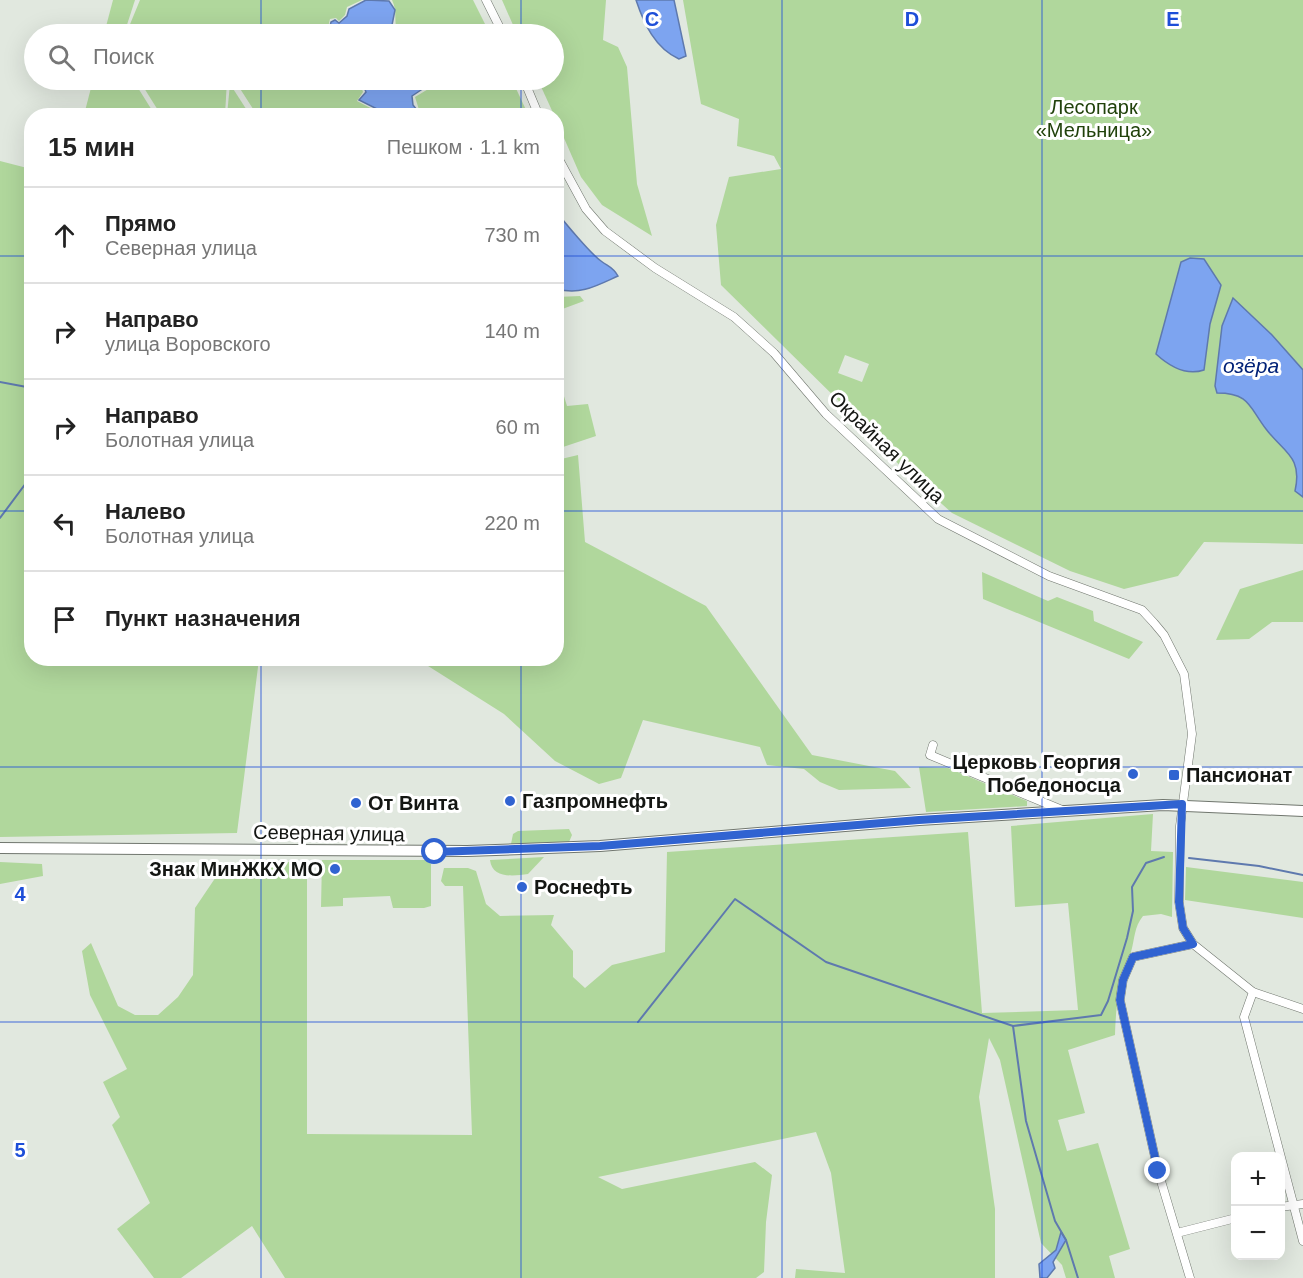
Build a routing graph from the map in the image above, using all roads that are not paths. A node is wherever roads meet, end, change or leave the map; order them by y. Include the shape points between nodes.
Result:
1 (486, 0) edge
2 (497, 24) edge
3 (528, 90) edge
4 (536, 108) edge
5 (564, 169) edge
6 (933, 745) dead end
7 (1182, 804) junction
8 (1066, 812) junction
9 (1303, 812) edge
10 (0, 848) edge
11 (1193, 944) junction
12 (1253, 992) junction
13 (1303, 1009) edge
14 (1292, 1204) junction
15 (1303, 1204) edge
16 (1285, 1206) edge
17 (1231, 1219) edge
18 (1177, 1233) junction
19 (1303, 1241) edge
20 (1190, 1278) edge

1 - 2 street
3 - 4 street
5 - 7 street, Окрайная улица via 586,210 604,231 734,317 774,353 826,414 938,519 1049,576 1142,610 1164,635 1185,682 1192,734
6 - 8 street via 930,755
7 - 8 main road, Северная улица
7 - 9 main road, Северная улица
7 - 11 street, Окрайная улица via 1179,902 1183,928
8 - 10 main road, Северная улица via 600,846 466,851
11 - 12 street
11 - 18 street via 1133,957 1120,1000 1158,1171
12 - 13 street
12 - 14 street via 1244,1017
14 - 15 street
14 - 16 street
14 - 19 street
17 - 18 street
18 - 20 street

